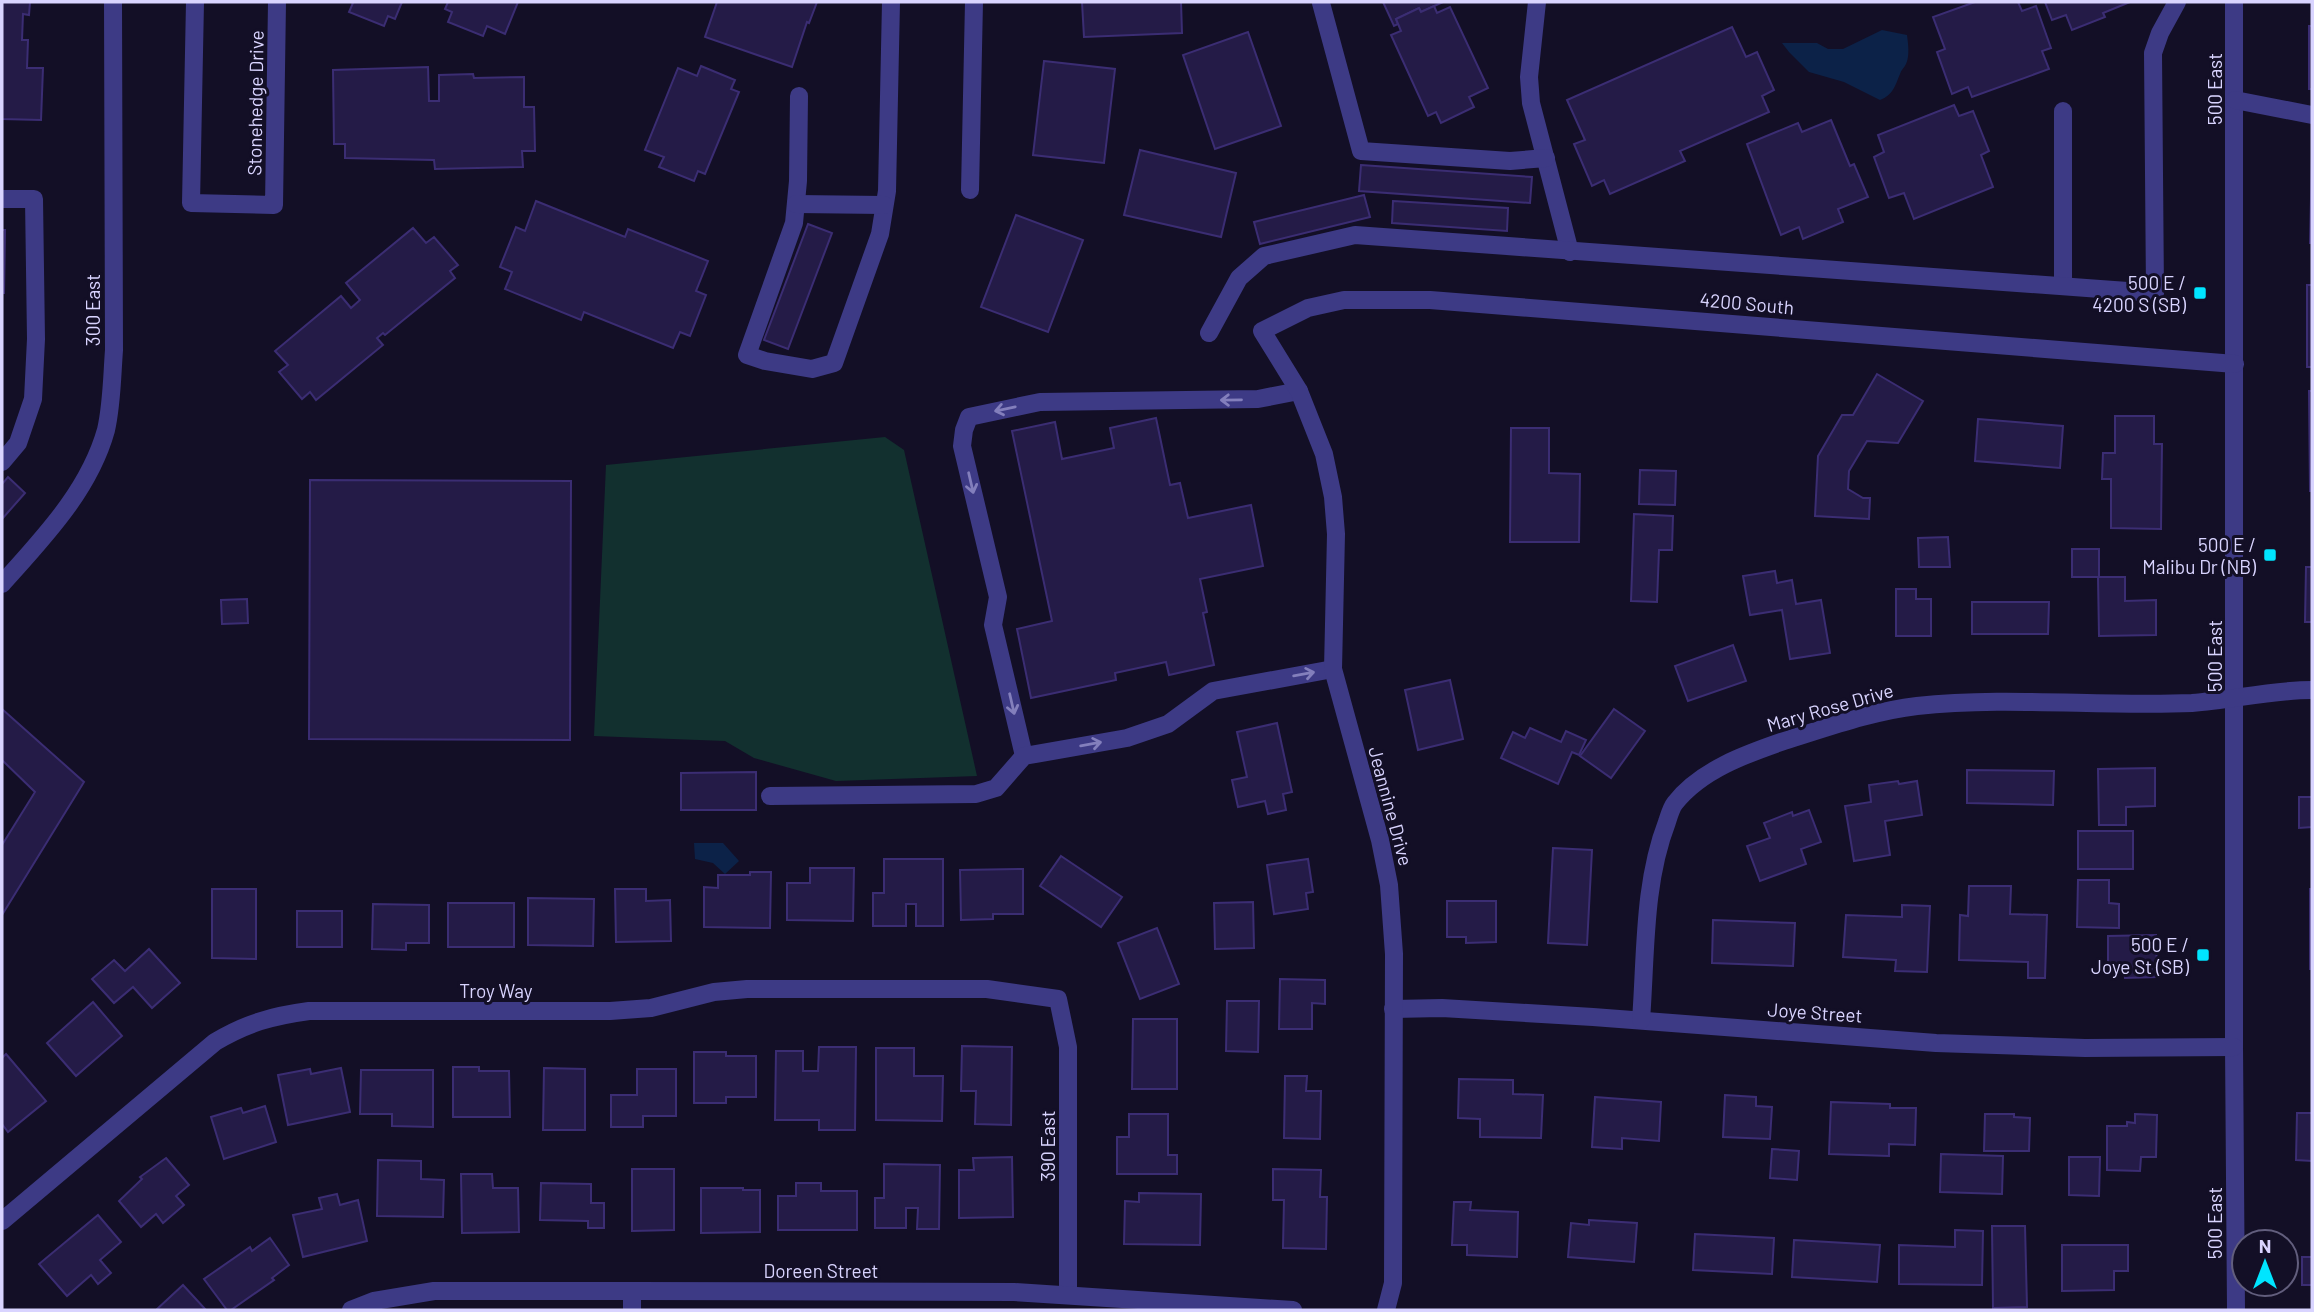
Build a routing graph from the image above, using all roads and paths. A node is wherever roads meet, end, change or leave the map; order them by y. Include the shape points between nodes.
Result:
1 (113, 2) edge
2 (195, 2) edge
3 (277, 2) edge
4 (891, 2) edge
5 (974, 2) edge
6 (1537, 2) edge
7 (2177, 2) edge
8 (2234, 2) edge
9 (1321, 3) edge
10 (799, 96) dead end
11 (2235, 100) junction
12 (2063, 111) dead end
13 (2312, 115) edge
14 (1546, 158) junction
15 (970, 190) dead end
16 (2, 199) edge
17 (796, 204) junction
18 (884, 205) junction
19 (1570, 252) junction
20 (2063, 286) junction
21 (1262, 331) joint
22 (1209, 333) dead end
23 (2235, 364) junction
24 (1299, 391) junction
25 (2, 462) edge
26 (2, 584) edge
27 (1333, 669) junction
28 (2312, 690) edge
29 (2234, 699) junction
30 (1024, 756) junction
31 (769, 796) dead end
32 (1058, 999) joint
33 (1394, 1009) junction
34 (1641, 1020) junction
35 (2234, 1047) junction
36 (2, 1221) edge
37 (632, 1290) junction
38 (1068, 1294) junction
39 (351, 1310) edge
40 (632, 1310) edge
41 (1293, 1310) edge
42 (1386, 1310) edge
43 (2236, 1310) edge

1 - 26 street, 300 East via 114,350 106,429 91,468 57,522
2 - 3 street, Stonehedge Drive via 191,203 274,205
4 - 18 street
5 - 15 street
6 - 14 street via 1529,78
7 - 20 street via 2153,53 2155,293
8 - 11 street, 500 East
9 - 14 street via 1361,150 1510,161
10 - 17 street
11 - 13 street
11 - 23 street, 500 East
12 - 20 street
14 - 19 street
16 - 25 street via 34,199 36,339 33,399 18,443
17 - 18 street
17 - 18 street via 794,223 747,355 812,369 834,363 880,234
19 - 20 street
19 - 22 street via 1355,235 1264,256 1239,278
21 - 23 street, 4200 South via 1308,308 1345,300 1430,299
21 - 24 street, Jeannine Drive
23 - 29 street, 500 East
24 - 27 street, Jeannine Drive via 1324,454 1333,497
24 -> 30 street via 1258,399 1040,402 969,417 962,446 998,597 993,625
30 -> 27 street via 1127,738 1168,724 1213,691
27 - 33 street, Jeannine Drive via 1389,885
28 - 29 street, Mary Rose Drive
29 - 34 street, Mary Rose Drive via 1914,706 1836,724 1757,750 1709,772 1674,804 1657,847
29 - 35 street, 500 East
30 - 31 street via 996,788 976,794
32 - 36 street, Troy Way via 987,989 747,989 651,1008 610,1011 309,1011 274,1016 242,1026 215,1042
32 - 38 street, 390 East via 1068,1047
33 - 34 street, Joye Street
33 - 42 street, Jeannine Drive via 1394,1283
34 - 35 street, Joye Street via 1936,1043
35 - 43 street, 500 East
37 - 38 street, Doreen Street
37 - 39 street, Doreen Street via 434,1292 374,1301
37 - 40 street
38 - 41 street, Doreen Street

